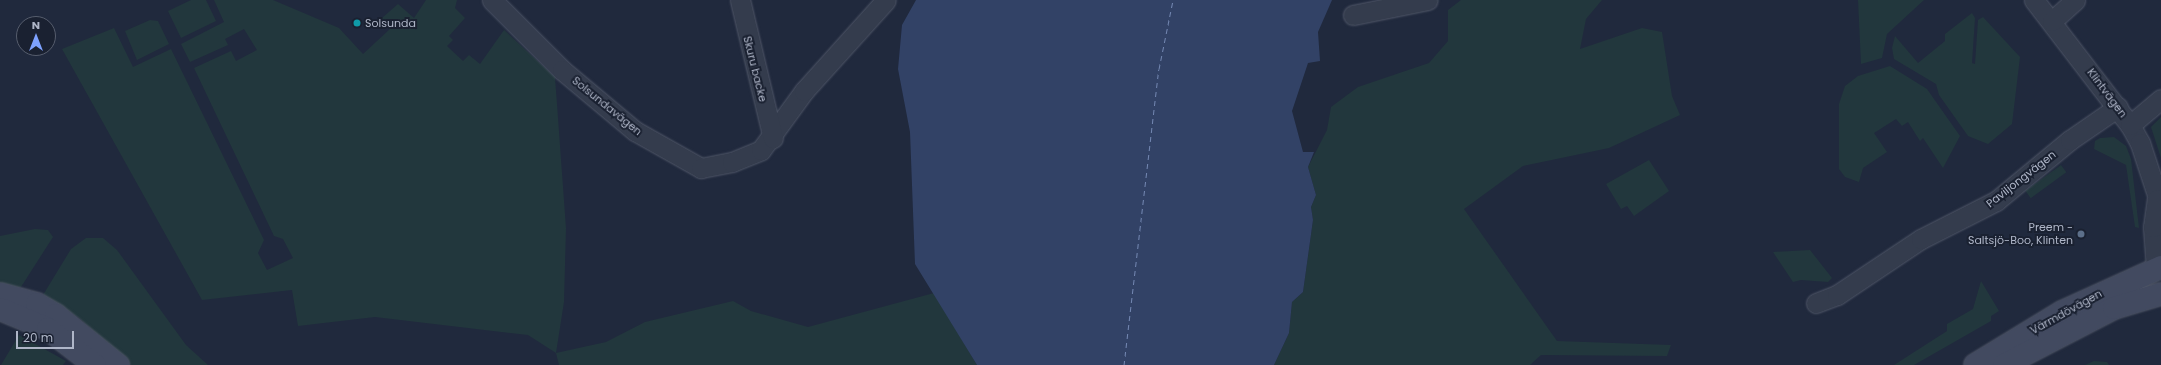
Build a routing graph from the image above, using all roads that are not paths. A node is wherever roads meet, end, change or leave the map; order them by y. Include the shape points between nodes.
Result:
1 (492, 0) edge
2 (740, 0) edge
3 (886, 0) edge
4 (2034, 0) edge
5 (2075, 0) edge
6 (1422, 1) edge
7 (1353, 15) dead end
8 (2052, 21) junction
9 (2161, 99) edge
10 (2118, 107) junction
11 (2130, 124) junction
12 (773, 138) junction
13 (2159, 203) edge
14 (2159, 268) edge
15 (2160, 298) edge
16 (6, 303) edge
17 (1816, 303) dead end
18 (33, 311) junction
19 (95, 365) edge
20 (118, 365) edge
21 (1975, 365) edge
22 (2004, 365) edge

1 - 12 street, Solsundavägen via 562,70 635,131 674,155 701,168 732,162 761,150
2 - 12 street, Skuru backe
3 - 12 street, Solsundavägen via 804,91
4 - 8 street, Klintvägen
5 - 8 street
6 - 7 street
8 - 10 street, Klintvägen
9 - 11 street
10 - 11 street, Klintvägen
10 - 17 street, Paviljongvägen via 2070,140 1996,201 1922,239 1837,295
11 - 13 street, Klintvägen via 2140,143
13 - 14 street, Klintvägen via 2153,227
14 - 15 main road
14 - 21 main road, Värmdövägen via 2062,312
15 - 22 main road, Värmdövägen via 2114,308
16 - 18 main road
18 - 19 main road
18 - 20 main road via 79,332

